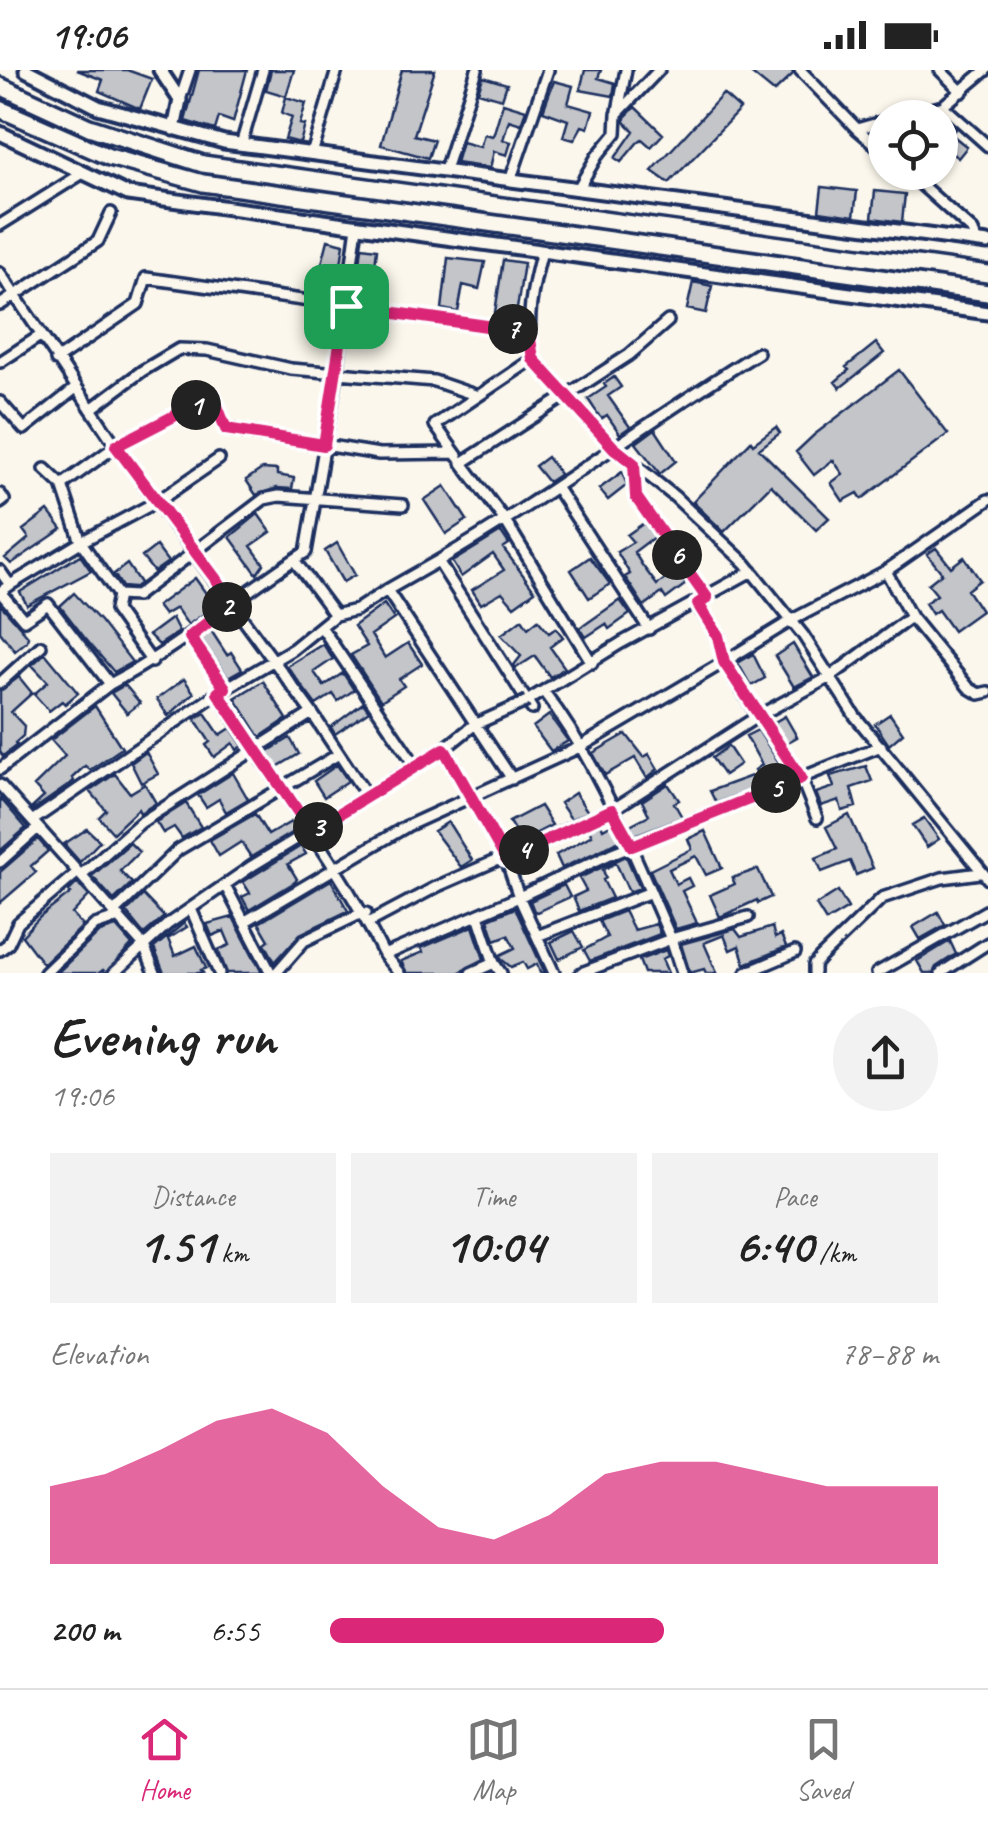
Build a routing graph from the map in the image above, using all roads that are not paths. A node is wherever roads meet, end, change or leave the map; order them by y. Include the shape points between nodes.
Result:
1 (26, 70) edge
2 (160, 70) edge
3 (190, 70) edge
4 (263, 70) edge
5 (336, 70) edge
6 (477, 70) edge
7 (548, 70) edge
8 (626, 70) edge
9 (659, 70) edge
10 (940, 70) edge
11 (986, 70) edge
12 (806, 72) edge
13 (0, 86) edge
14 (962, 92) junction
15 (180, 100) junction
16 (952, 100) edge
17 (0, 109) edge
18 (618, 114) junction
19 (958, 119) edge
20 (868, 125) edge
21 (174, 128) junction
22 (857, 128) junction
23 (0, 134) edge
24 (868, 138) edge
25 (241, 144) junction
26 (988, 146) edge
27 (312, 154) junction
28 (445, 170) junction
29 (83, 173) junction
30 (511, 178) junction
31 (579, 187) junction
32 (927, 190) edge
33 (548, 213) junction
34 (111, 214) dead end
35 (0, 225) edge
36 (356, 226) junction
37 (546, 232) junction
38 (982, 242) edge
39 (542, 252) junction
40 (0, 273) edge
41 (988, 274) edge
42 (988, 293) edge
43 (14, 296) junction
44 (0, 305) edge
45 (346, 306) junction
46 (988, 313) edge
47 (668, 321) dead end
48 (529, 332) junction
49 (40, 336) junction
50 (758, 353) dead end
51 (533, 359) junction
52 (56, 360) junction
53 (0, 362) edge
54 (337, 374) junction
55 (76, 388) junction
56 (478, 396) junction
57 (567, 396) junction
58 (0, 402) edge
59 (91, 410) junction
60 (324, 445) junction
61 (116, 446) junction
62 (614, 448) junction
63 (455, 453) junction
64 (219, 459) dead end
65 (462, 463) junction
66 (634, 464) junction
67 (44, 469) dead end
68 (62, 485) junction
69 (556, 487) junction
70 (0, 494) edge
71 (314, 500) junction
72 (988, 500) edge
73 (158, 501) junction
74 (0, 503) edge
75 (403, 505) dead end
76 (506, 522) junction
77 (81, 542) junction
78 (195, 549) junction
79 (294, 560) junction
80 (438, 561) junction
81 (0, 570) edge
82 (752, 571) junction
83 (886, 571) junction
84 (10, 585) junction
85 (387, 590) junction
86 (118, 595) junction
87 (702, 601) junction
88 (233, 602) junction
89 (335, 615) junction
90 (912, 617) junction
91 (792, 620) junction
92 (322, 628) junction
93 (650, 629) junction
94 (190, 637) junction
95 (41, 646) dead end
96 (275, 659) junction
97 (152, 662) junction
98 (724, 662) junction
99 (592, 663) junction
100 (830, 677) junction
101 (0, 683) edge
102 (110, 684) junction
103 (221, 691) junction
104 (544, 692) junction
105 (988, 692) edge
106 (526, 704) junction
107 (312, 713) junction
108 (758, 716) junction
109 (476, 724) junction
110 (881, 746) junction
111 (580, 748) junction
112 (444, 749) junction
113 (254, 750) junction
114 (339, 754) junction
115 (415, 765) junction
116 (0, 769) edge
117 (801, 778) junction
118 (512, 779) junction
119 (0, 785) edge
120 (281, 789) junction
121 (367, 796) junction
122 (472, 798) junction
123 (612, 810) junction
124 (817, 818) dead end
125 (35, 825) junction
126 (311, 831) junction
127 (632, 846) junction
128 (506, 859) junction
129 (0, 862) edge
130 (334, 867) junction
131 (79, 874) junction
132 (984, 876) edge
133 (224, 885) junction
134 (651, 892) junction
135 (519, 897) junction
136 (191, 908) junction
137 (988, 910) edge
138 (116, 915) junction
139 (478, 915) junction
140 (748, 917) dead end
141 (365, 918) junction
142 (244, 922) junction
143 (538, 936) junction
144 (671, 938) junction
145 (988, 944) edge
146 (144, 946) junction
147 (0, 950) edge
148 (795, 952) dead end
149 (384, 955) junction
150 (494, 962) junction
151 (45, 973) edge
152 (114, 973) edge
153 (154, 973) edge
154 (219, 973) edge
155 (274, 973) edge
156 (398, 973) edge
157 (471, 973) edge
158 (500, 973) edge
159 (554, 973) edge
160 (581, 973) edge
161 (682, 973) edge
162 (746, 973) edge
163 (814, 973) edge
164 (877, 973) edge
165 (941, 973) edge

1 - 21 street via 98,106
2 - 15 street
3 - 15 street
4 - 25 street
5 - 27 street
6 - 28 street
7 - 30 street
8 - 18 street
9 - 18 street
10 - 14 street
11 - 14 street
12 - 22 street
13 - 33 highway via 89,127 204,164
14 - 16 street
15 - 21 street
17 - 37 highway via 109,156 202,183
18 - 31 street via 616,133
19 - 26 street
20 - 22 street
21 - 25 street
22 - 24 street
23 - 29 street
25 - 27 street
27 - 28 street
28 - 30 street
29 - 35 street
29 - 36 street via 128,194
30 - 31 street
31 - 38 street
32 - 38 street
33 - 37 street
33 - 41 highway
34 - 43 street via 98,241
36 - 39 street
36 - 45 street
37 - 42 highway
39 - 46 street
39 - 48 street
40 - 43 street
43 - 44 street
43 - 49 street
45 - 48 street
45 - 52 street via 146,278 138,304
45 - 54 street
47 - 57 street
48 - 51 street
49 - 52 street
49 - 53 street
50 - 62 street
51 - 56 street
51 - 57 street
52 - 55 street
54 - 56 street via 434,381
54 - 59 street via 178,349
54 - 60 street
55 - 58 street via 24,429
55 - 59 street
56 - 63 street via 435,425
57 - 62 street
57 - 65 street
59 - 61 street
60 - 61 street via 226,429 213,396
60 - 63 street via 378,454
60 - 71 street
61 - 68 street
61 - 73 street
62 - 66 street
62 - 69 street
63 - 65 street
64 - 73 street
65 - 76 street
66 - 82 street
66 - 87 street via 636,497
67 - 68 street
68 - 77 street
69 - 76 street
69 - 93 street
70 - 74 street
71 - 75 street
71 - 78 street via 264,499
71 - 79 street via 306,552
72 - 83 street
73 - 77 street
73 - 78 street
76 - 80 street
76 - 99 street
77 - 84 street
77 - 86 street
78 - 86 street via 136,596
78 - 88 street
79 - 88 street
79 - 89 street
80 - 85 street
80 - 106 street
81 - 84 street
82 - 87 street
82 - 91 street
83 - 90 street
83 - 91 street
84 - 102 street via 0,592 24,620 48,604
85 - 89 street
85 - 109 street
86 - 97 street via 116,610
87 - 93 street
87 - 98 street
88 - 94 street
88 - 96 street
89 - 92 street
90 - 100 street
90 - 105 street via 969,688
91 - 98 street
91 - 100 street
92 - 96 street
92 - 115 street
93 - 99 street
94 - 97 street
94 - 103 street
95 - 101 street
96 - 103 street
96 - 107 street
97 - 102 street
98 - 108 street
98 - 111 street
99 - 104 street
100 - 108 street
100 - 110 street
102 - 116 street
103 - 113 street
103 - 125 street
104 - 106 street
104 - 111 street
106 - 109 street
107 - 113 street
107 - 114 street
108 - 117 street
108 - 123 street
109 - 112 street
109 - 118 street
110 - 117 street
110 - 132 street
111 - 118 street
111 - 123 street
112 - 115 street
112 - 122 street
113 - 120 street
113 - 131 street via 140,823
114 - 120 street
114 - 121 street
115 - 121 street
117 - 124 street
117 - 127 street
118 - 122 street
119 - 125 street
120 - 126 street
120 - 138 street via 178,850
121 - 126 street
122 - 128 street
122 - 130 street
123 - 127 street
123 - 128 street
125 - 129 street
125 - 131 street
126 - 130 street
126 - 133 street
127 - 134 street
127 - 135 street
128 - 135 street
128 - 141 street
130 - 141 street
130 - 142 street
131 - 138 street
131 - 147 street via 18,924
132 - 163 street via 942,878 882,898 820,958
133 - 136 street
133 - 142 street
134 - 143 street
134 - 144 street
135 - 139 street
135 - 143 street
136 - 146 street
136 - 154 street
137 - 164 street
138 - 146 street
138 - 151 street via 95,925
139 - 149 street
139 - 150 street
140 - 144 street
141 - 149 street
141 - 155 street via 304,941
142 - 155 street
143 - 159 street
144 - 160 street
144 - 161 street
145 - 165 street
146 - 152 street
146 - 153 street
148 - 162 street
149 - 156 street
150 - 157 street
150 - 158 street

